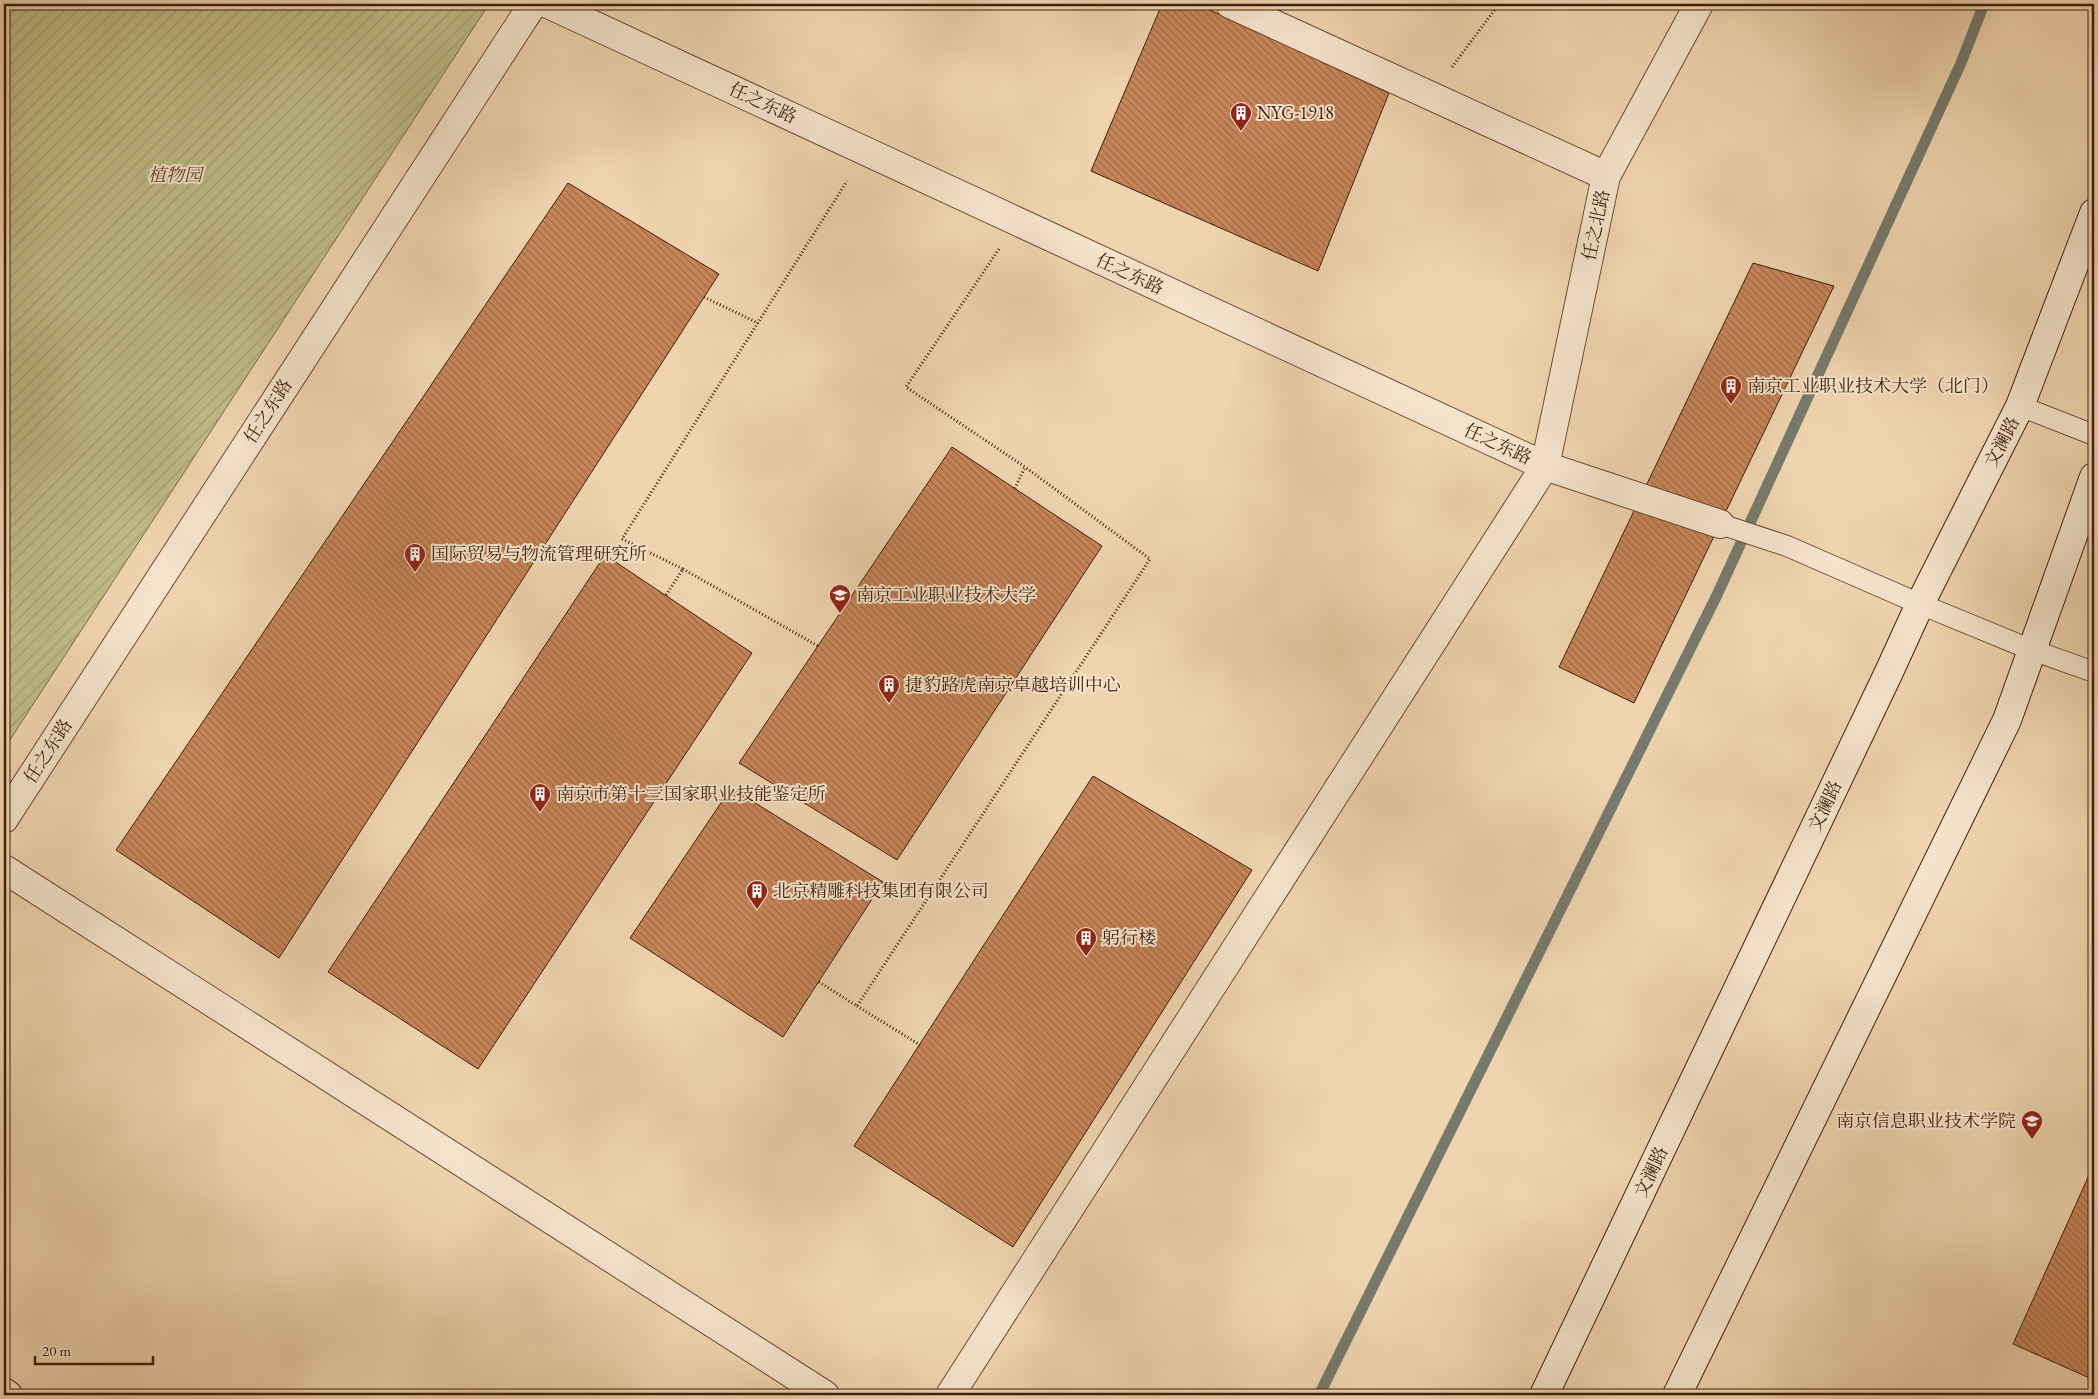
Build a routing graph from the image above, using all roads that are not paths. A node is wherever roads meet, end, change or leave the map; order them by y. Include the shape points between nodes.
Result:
1 (532, 4) edge
2 (548, 4) edge
3 (1230, 4) edge
4 (1699, 4) edge
5 (1606, 176) junction
6 (2094, 212) edge
7 (2020, 406) junction
8 (2094, 434) edge
9 (1545, 466) junction
10 (2094, 477) edge
11 (1720, 524) joint
12 (1920, 604) junction
13 (2032, 650) junction
14 (2094, 672) edge
15 (4, 819) edge
16 (4, 869) edge
17 (4, 1392) edge
18 (8, 1395) edge
19 (825, 1395) edge
20 (950, 1395) edge
21 (1544, 1395) edge
22 (1677, 1395) edge

1 - 15 street, 任之东路
2 - 9 street, 任之东路
3 - 5 street
4 - 5 street, 任之北路
5 - 9 street, 任之北路
6 - 7 street, 文澜路
7 - 8 lane
7 - 12 street, 文澜路
9 - 11 street, 任之东路
9 - 20 street
10 - 13 street
11 - 12 lane via 1787,546
12 - 13 lane
12 - 21 street, 文澜路
13 - 14 lane
13 - 22 street via 2007,720
16 - 19 street
17 - 18 street

